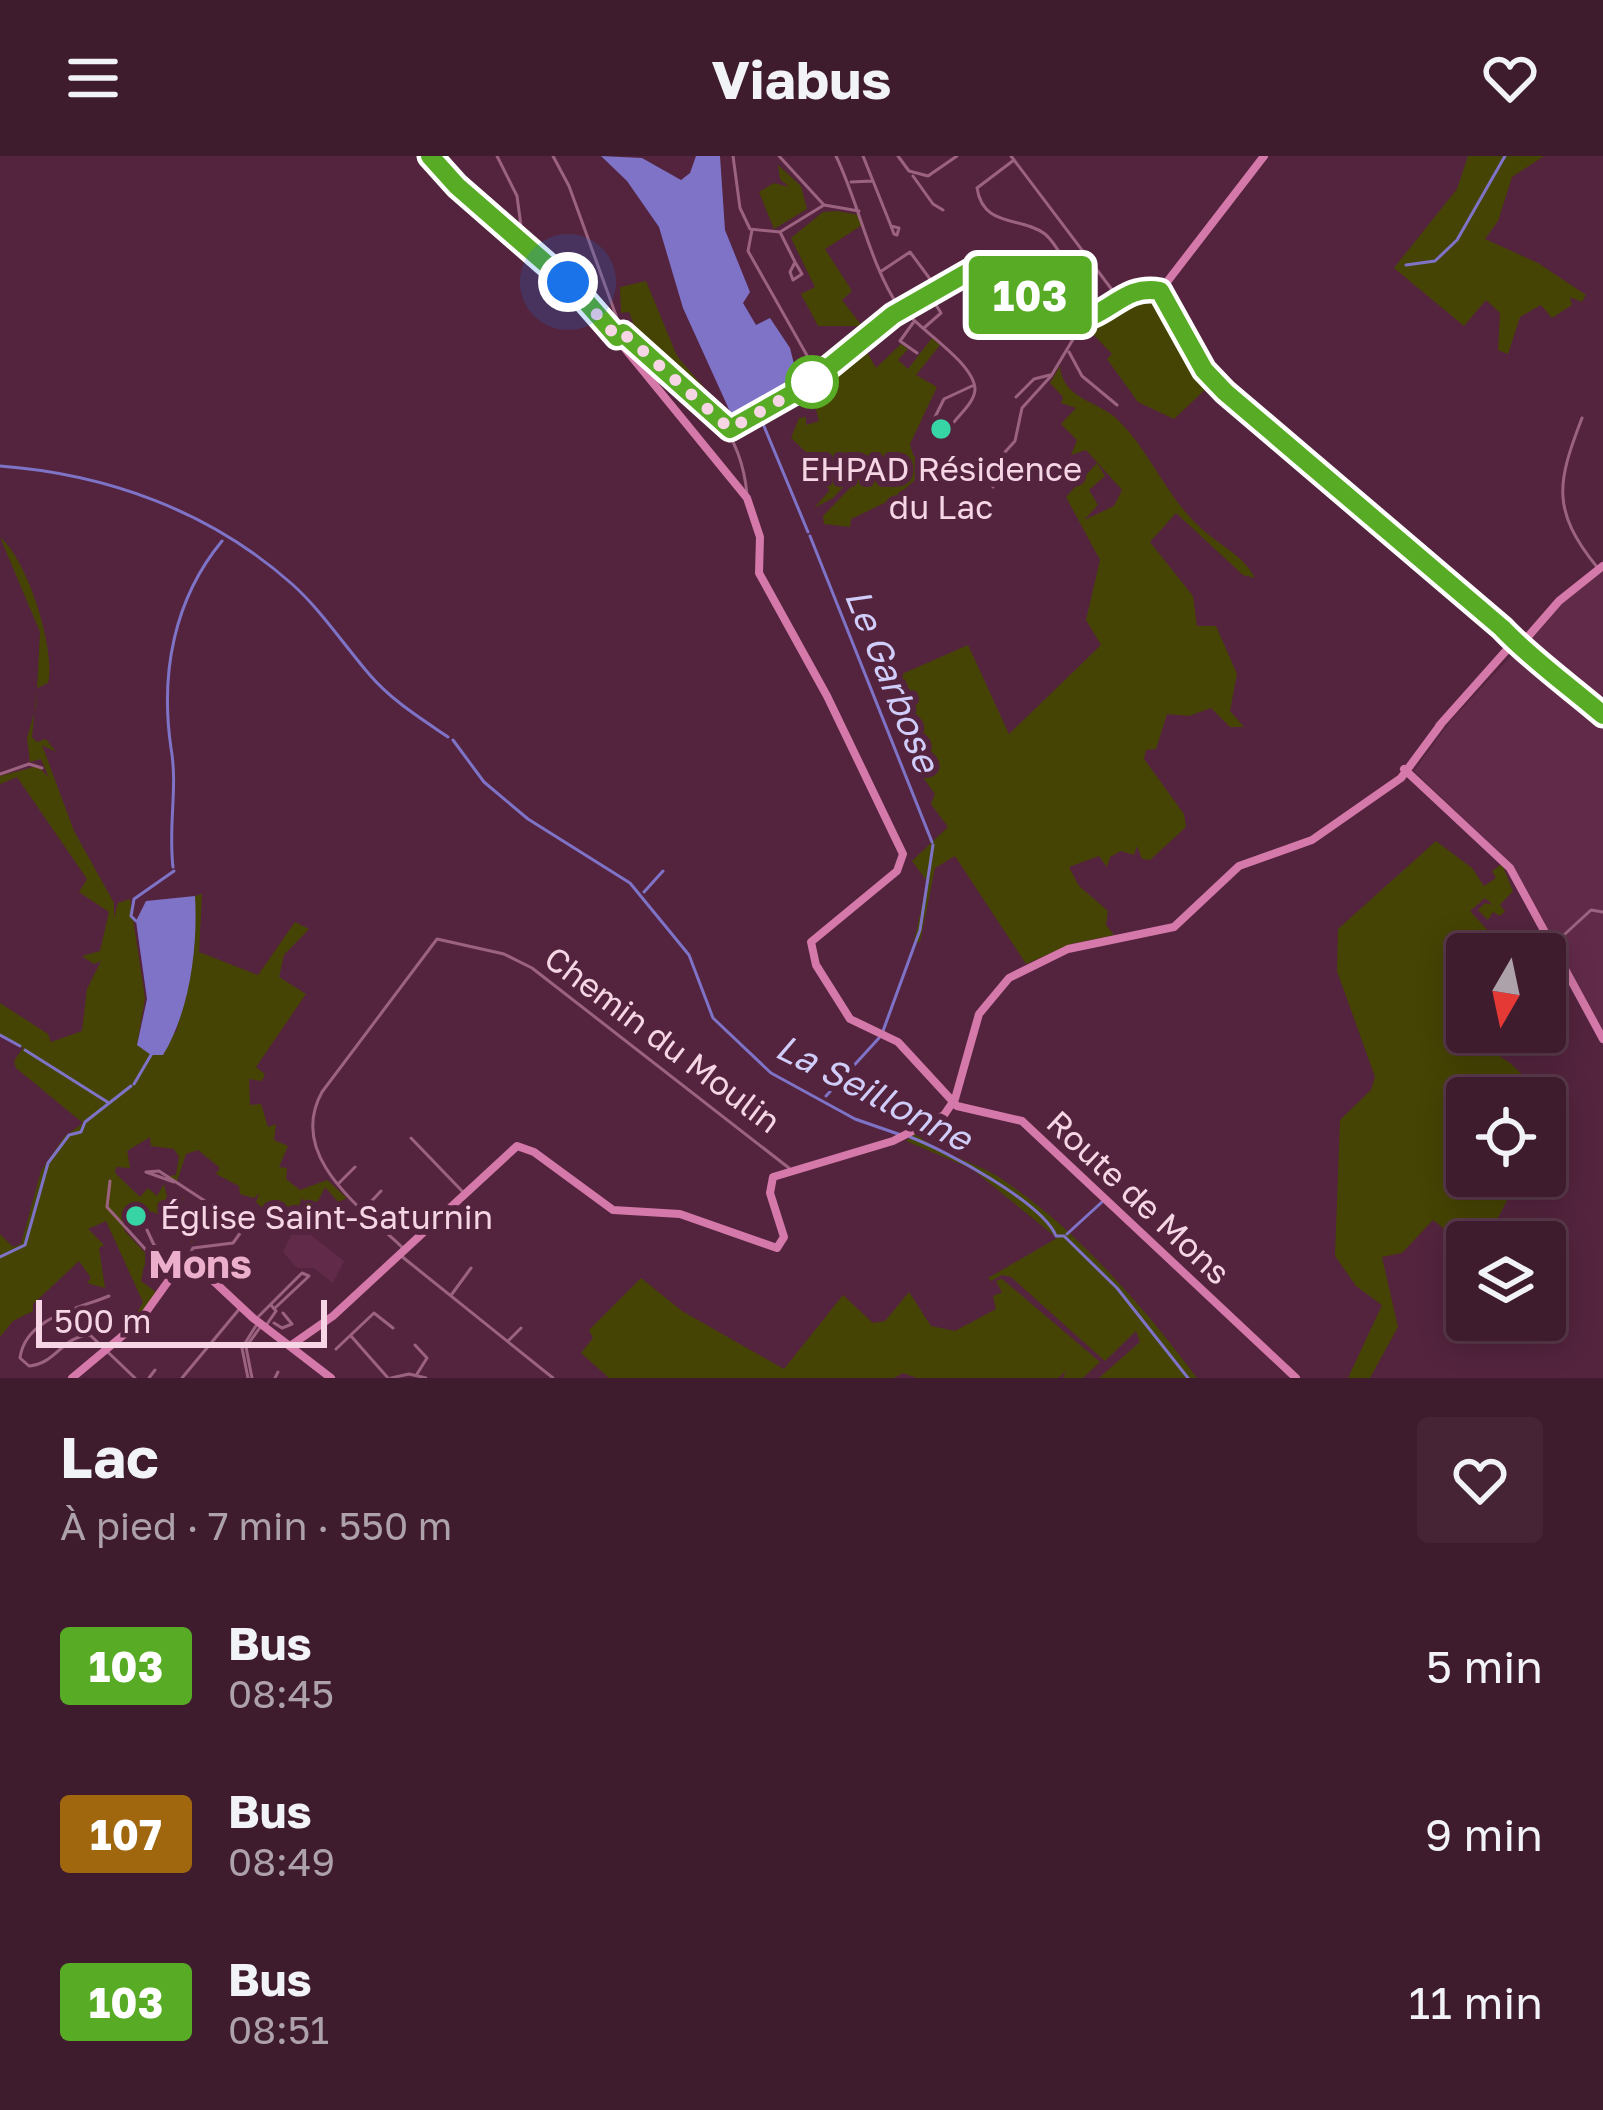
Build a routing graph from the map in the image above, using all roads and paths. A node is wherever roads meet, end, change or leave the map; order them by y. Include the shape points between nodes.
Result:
1 (430, 156) edge
2 (496, 156) edge
3 (553, 156) edge
4 (733, 156) edge
5 (779, 156) edge
6 (836, 156) edge
7 (863, 156) edge
8 (898, 156) edge
9 (957, 156) edge
10 (1264, 156) edge
11 (1012, 158) edge
12 (913, 173) junction
13 (872, 182) junction
14 (850, 183) junction
15 (806, 190) junction
16 (857, 199) junction
17 (824, 205) junction
18 (842, 207) junction
19 (812, 209) junction
20 (943, 209) dead end
21 (861, 210) junction
22 (891, 226) dead end
23 (752, 230) junction
24 (780, 232) junction
25 (522, 243) junction
26 (795, 262) dead end
27 (1092, 265) junction
28 (878, 273) junction
29 (937, 290) junction
30 (1160, 291) junction
31 (1028, 293) junction
32 (991, 296) dead end
33 (930, 297) junction
34 (1119, 299) junction
35 (902, 309) junction
36 (1021, 310) junction
37 (938, 316) dead end
38 (1084, 320) junction
39 (914, 322) junction
40 (1041, 326) dead end
41 (924, 328) junction
42 (620, 335) junction
43 (1069, 350) junction
44 (917, 353) dead end
45 (819, 376) junction
46 (1051, 376) junction
47 (974, 385) junction
48 (1016, 397) dead end
49 (1117, 404) dead end
50 (1582, 418) dead end
51 (954, 422) dead end
52 (931, 425) dead end
53 (732, 428) junction
54 (745, 475) junction
55 (993, 487) dead end
56 (742, 491) junction
57 (1600, 567) edge
58 (1518, 642) junction
59 (1603, 716) edge
60 (43, 768) dead end
61 (1403, 773) junction
62 (0, 774) edge
63 (1603, 912) edge
64 (1544, 933) edge
65 (1565, 933) edge
66 (1566, 973) edge
67 (1603, 1040) edge
68 (954, 1102) junction
69 (411, 1138) dead end
70 (355, 1167) dead end
71 (789, 1168) junction
72 (110, 1181) dead end
73 (174, 1182) dead end
74 (338, 1185) junction
75 (380, 1191) dead end
76 (464, 1193) junction
77 (343, 1210) dead end
78 (366, 1212) junction
79 (147, 1230) dead end
80 (198, 1245) junction
81 (155, 1246) junction
82 (402, 1251) junction
83 (188, 1263) junction
84 (471, 1268) dead end
85 (451, 1295) junction
86 (110, 1296) dead end
87 (269, 1305) junction
88 (244, 1308) junction
89 (279, 1310) junction
90 (264, 1321) junction
91 (393, 1328) dead end
92 (520, 1328) dead end
93 (351, 1336) junction
94 (508, 1341) junction
95 (292, 1344) junction
96 (415, 1345) dead end
97 (103, 1348) junction
98 (336, 1349) dead end
99 (155, 1370) dead end
100 (278, 1372) dead end
101 (417, 1374) junction
102 (72, 1378) edge
103 (135, 1378) edge
104 (149, 1378) edge
105 (182, 1378) edge
106 (250, 1378) edge
107 (274, 1378) edge
108 (331, 1378) edge
109 (390, 1378) edge
110 (426, 1378) edge
111 (553, 1378) edge
112 (1296, 1378) edge

1 - 25 street
2 - 25 street via 517,196
3 - 42 street
4 - 23 street via 740,208
5 - 15 street
6 - 14 street
7 - 13 street
8 - 12 street
9 - 12 street via 932,176
10 - 30 street
11 - 27 street
11 - 27 street via 977,188 980,199 999,221 1049,238 1072,275
12 - 20 street
13 - 14 street
13 - 22 street
14 - 16 street
15 - 17 street
15 - 19 street
16 - 18 street
16 - 21 street
17 - 18 street
17 - 19 street
18 - 21 street
19 - 24 street
21 - 28 street
23 - 24 street
23 - 45 street via 748,250
24 - 26 street
25 - 42 street
27 - 34 street
28 - 29 street via 910,252
28 - 35 street
29 - 31 street via 973,270
29 - 33 street
30 - 34 street
30 - 58 street via 1225,392
31 - 36 street
31 - 38 street via 1066,318
32 - 36 street via 1003,316
33 - 35 street
33 - 37 street
33 - 41 street via 941,314
34 - 38 street
35 - 39 street
35 - 45 street
36 - 40 street
38 - 43 street
39 - 41 street
39 - 44 street via 900,341
41 - 47 street
42 - 53 street
42 - 56 street
43 - 46 street
43 - 49 street via 1082,376
45 - 53 street
46 - 48 street via 1034,379
46 - 55 street via 1022,408 1015,441 987,472
47 - 51 street
47 - 52 street via 944,399
50 - 57 street via 1560,502
53 - 54 street
54 - 56 street
54 - 56 street
56 - 68 street via 760,537 758,573 903,858 813,938 811,955 845,1014 898,1042
57 - 58 street
58 - 59 street
58 - 61 street
60 - 62 street
61 - 64 street via 1510,868
61 - 68 street via 1312,840 1233,870 1174,927 1082,945 1016,973 979,1014
63 - 65 street via 1591,910
66 - 67 street
68 - 71 street via 894,1140
68 - 112 street, Route de Mons via 1028,1125
69 - 76 street
70 - 74 street
71 - 74 street, Chemin du Moulin via 532,968 434,940 316,1103 320,1158
71 - 76 street via 769,1183 784,1237 774,1249 680,1214 613,1210 525,1147 509,1150
72 - 81 street via 109,1210 147,1251
73 - 80 street via 241,1230 233,1243
74 - 78 street
75 - 78 street
76 - 82 street
77 - 78 street via 357,1223
78 - 82 street
79 - 81 street
80 - 83 street
80 - 83 street
81 - 83 street
82 - 85 street
82 - 95 street
83 - 88 street
83 - 97 street via 143,1317
84 - 85 street
85 - 94 street
86 - 97 street via 63,1310 19,1354 26,1365 42,1365 83,1335
87 - 89 street
87 - 89 street via 307,1274
87 - 90 street
88 - 90 street
88 - 105 street
89 - 90 street
89 - 90 street via 292,1324
90 - 95 street
90 - 106 street via 246,1340
91 - 93 street via 374,1313
92 - 94 street
93 - 98 street
93 - 109 street
94 - 111 street
95 - 108 street
96 - 101 street via 428,1358
97 - 102 street
97 - 103 street
99 - 104 street
100 - 107 street
101 - 109 street
101 - 110 street

